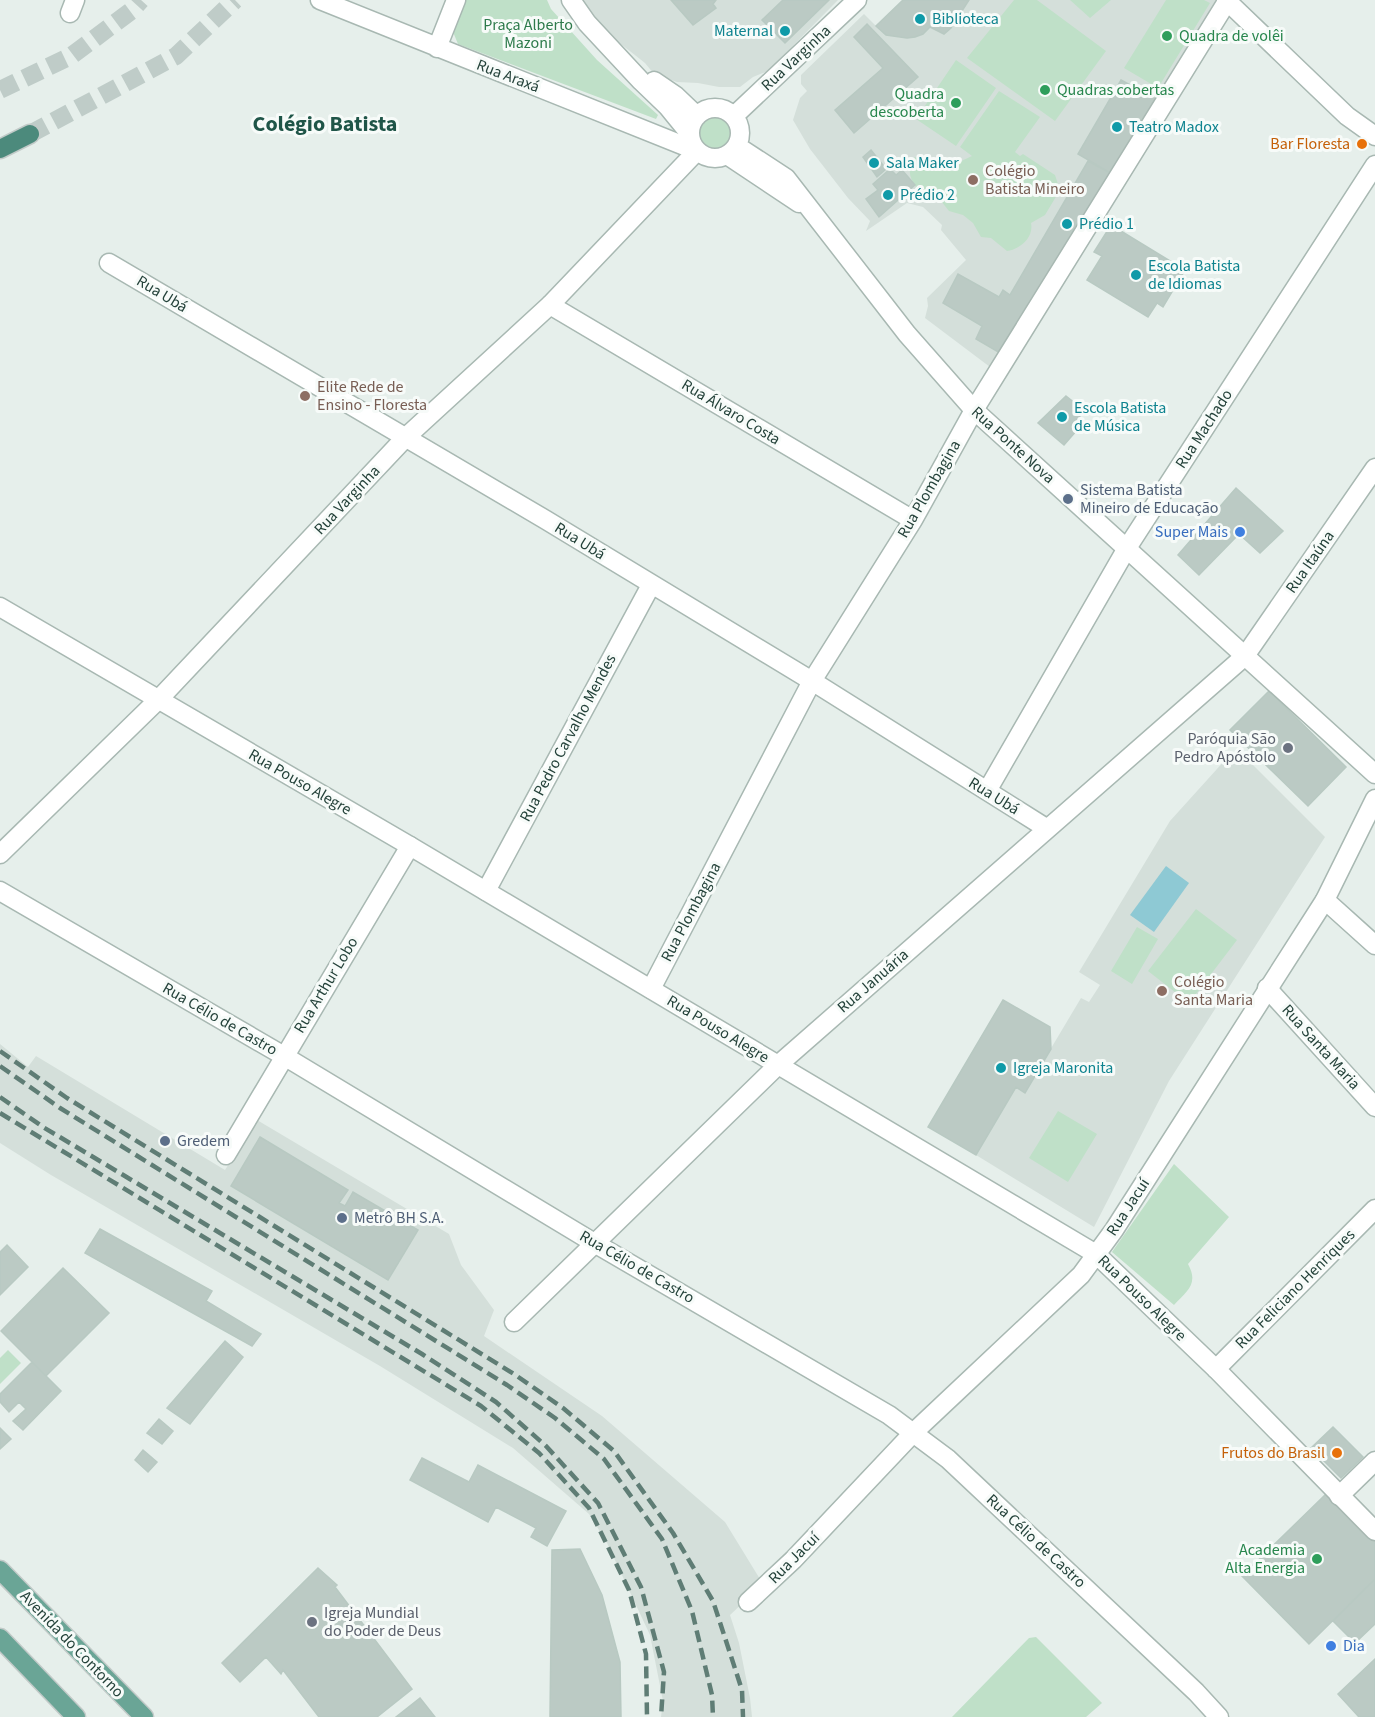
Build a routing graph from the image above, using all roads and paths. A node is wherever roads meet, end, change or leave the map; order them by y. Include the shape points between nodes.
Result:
1 (320, 0) edge
2 (456, 0) edge
3 (571, 0) edge
4 (857, 0) edge
5 (1227, 0) edge
6 (437, 48) junction
7 (636, 74) junction
8 (697, 116) junction
9 (734, 116) junction
10 (30, 134) tunnel mouth
11 (690, 134) junction
12 (1375, 136) edge
13 (0, 149) edge
14 (697, 151) junction
15 (732, 151) junction
16 (1375, 165) edge
17 (109, 263) dead end
18 (550, 305) junction
19 (974, 410) junction
20 (405, 438) junction
21 (1375, 468) edge
22 (913, 520) junction
23 (1127, 548) junction
24 (651, 585) junction
25 (0, 607) edge
26 (1245, 656) junction
27 (812, 681) junction
28 (159, 699) junction
29 (1375, 774) edge
30 (987, 791) junction
31 (1375, 799) edge
32 (1046, 828) junction
33 (410, 846) junction
34 (0, 854) edge
35 (0, 891) edge
36 (486, 891) junction
37 (1325, 900) junction
38 (1375, 945) edge
39 (1267, 988) junction
40 (651, 989) junction
41 (284, 1056) junction
42 (778, 1065) junction
43 (1375, 1107) edge
44 (226, 1155) dead end
45 (1375, 1209) edge
46 (596, 1244) junction
47 (1096, 1254) junction
48 (514, 1322) dead end
49 (1216, 1369) junction
50 (914, 1432) junction
51 (1375, 1461) edge
52 (1340, 1496) junction
53 (1375, 1531) edge
54 (0, 1570) edge
55 (748, 1602) dead end
56 (0, 1638) edge
57 (145, 1716) edge
58 (76, 1717) edge
59 (1219, 1717) edge

1 - 6 street, Rua Araxá
2 - 6 street
3 - 7 street via 587,23
4 - 9 street, Rua Varginha
5 - 12 street via 1347,116
5 - 19 street, Rua Plombagina
6 - 14 street, Rua Araxá
7 - 8 street via 676,96
7 - 11 street
8 - 9 street via 715,107
8 - 11 street
9 - 15 street via 741,130
10 - 13 highway
11 - 14 street
14 - 15 street via 711,158
14 - 18 street, Rua Varginha
15 - 19 street, Rua Ponte Nova via 810,211 907,334
16 - 23 street, Rua Machado
17 - 20 street, Rua Ubá
18 - 20 street, Rua Varginha
18 - 22 street, Rua Álvaro Costa
19 - 22 street, Rua Plombagina
19 - 23 street, Rua Ponte Nova
20 - 24 street, Rua Ubá
20 - 28 street, Rua Varginha
21 - 26 street, Rua Itaúna
22 - 27 street, Rua Plombagina
23 - 26 street, Rua Ponte Nova
23 - 30 street, Rua Machado
24 - 27 street, Rua Ubá
24 - 36 street, Rua Pedro Carvalho Mendes
25 - 28 street, Rua Pouso Alegre
26 - 29 street, Rua Ponte Nova
26 - 32 street, Rua Januária
27 - 30 street, Rua Ubá
27 - 40 street, Rua Plombagina
28 - 33 street, Rua Pouso Alegre
28 - 34 street, Rua Varginha
30 - 32 street, Rua Ubá
31 - 37 street, Rua Jacuí
32 - 42 street, Rua Januária
33 - 36 street, Rua Pouso Alegre
33 - 41 street, Rua Arthur Lobo
35 - 41 street, Rua Célio de Castro
36 - 40 street, Rua Pouso Alegre
37 - 38 street
37 - 39 street, Rua Jacuí
39 - 43 street, Rua Santa Maria
39 - 47 street, Rua Jacuí
40 - 42 street, Rua Pouso Alegre
41 - 44 street, Rua Arthur Lobo
41 - 46 street, Rua Célio de Castro
42 - 46 street, Rua Januária
42 - 47 street, Rua Pouso Alegre
45 - 49 street, Rua Feliciano Henriques
46 - 48 street, Rua Januária
46 - 50 street, Rua Célio de Castro
47 - 49 street, Rua Pouso Alegre
47 - 50 street, Rua Jacuí via 1081,1275
49 - 52 street, Rua Pouso Alegre
50 - 55 street, Rua Jacuí
50 - 59 street, Rua Célio de Castro via 957,1467
51 - 52 street
52 - 53 street, Rua Pouso Alegre
54 - 57 main road, Avenida do Contorno
56 - 58 main road

